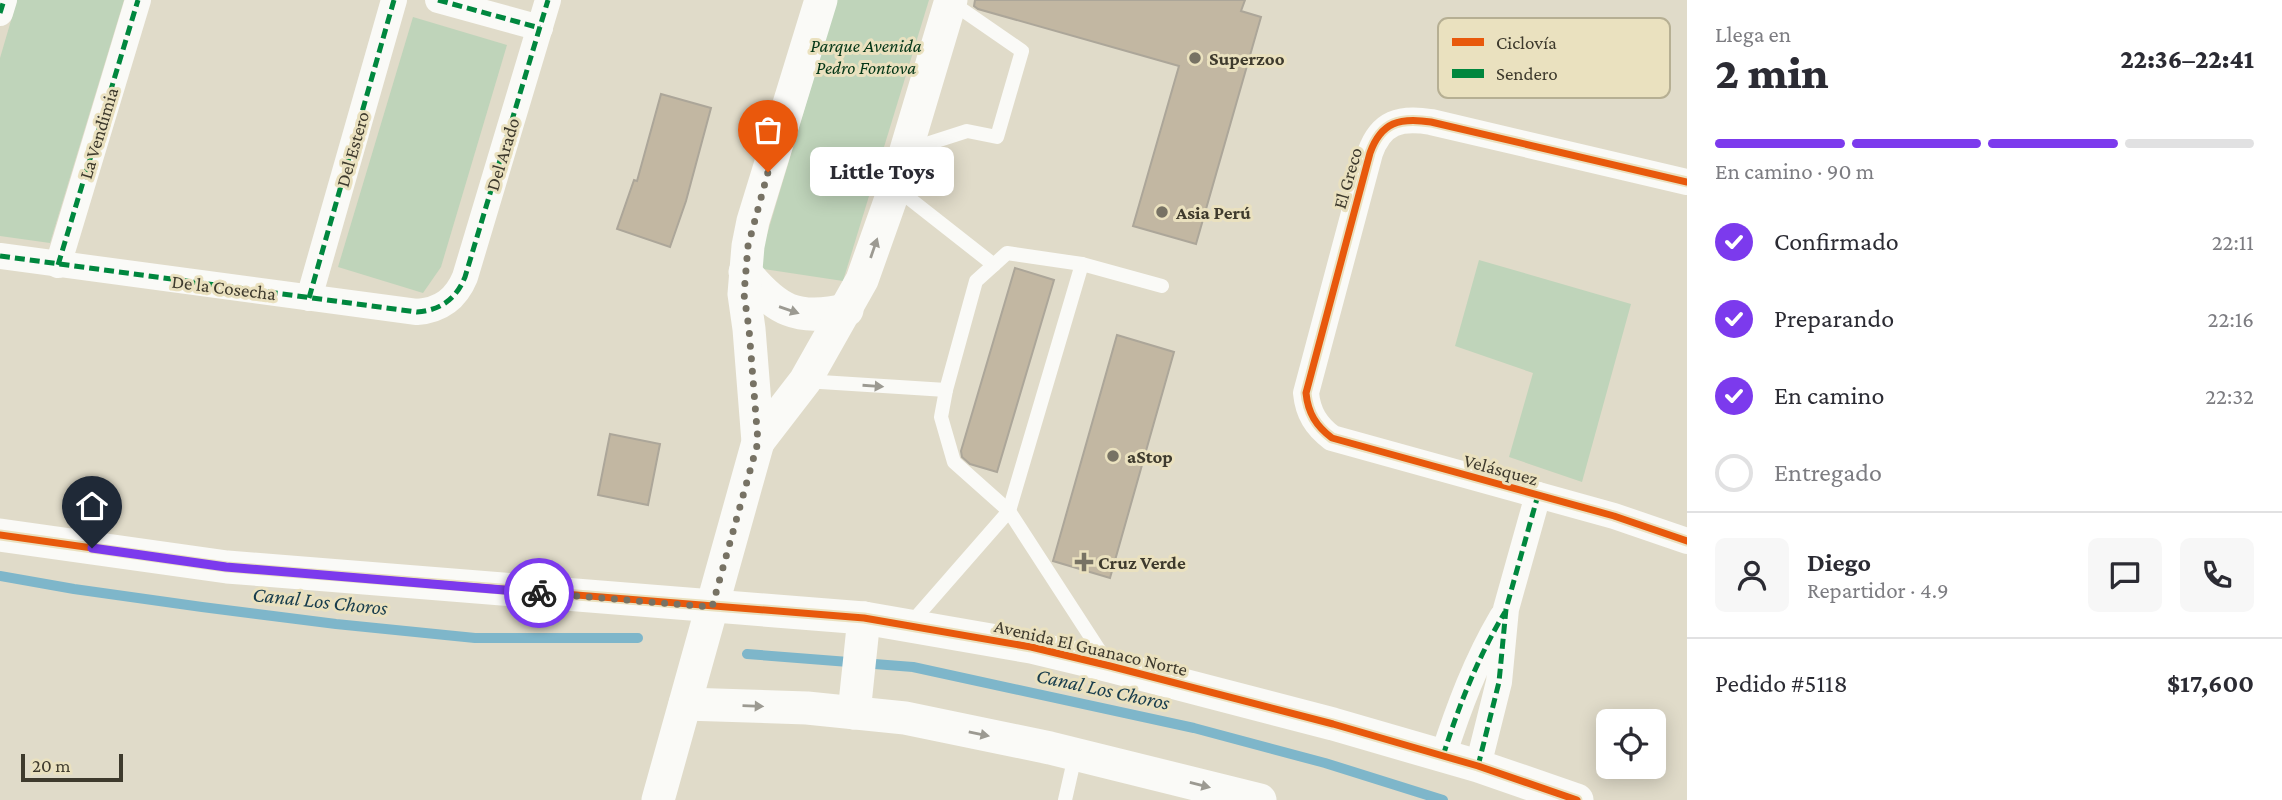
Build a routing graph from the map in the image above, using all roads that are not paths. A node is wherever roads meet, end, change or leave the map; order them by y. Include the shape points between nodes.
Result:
1 (4, 0) edge
2 (138, 0) edge
3 (394, 0) edge
4 (438, 0) edge
5 (548, 0) edge
6 (821, 0) edge
7 (951, 1) edge
8 (0, 13) edge
9 (540, 28) junction
10 (904, 152) junction
11 (1687, 182) edge
12 (895, 187) junction
13 (0, 256) edge
14 (1082, 264) junction
15 (58, 265) junction
16 (994, 265) junction
17 (745, 272) junction
18 (1162, 286) dead end
19 (309, 298) junction
20 (446, 303) joint
21 (847, 310) junction
22 (805, 381) junction
23 (946, 390) junction
24 (1313, 419) joint
25 (758, 442) junction
26 (1538, 495) junction
27 (1009, 511) junction
28 (0, 535) edge
29 (1687, 541) edge
30 (712, 607) junction
31 (1506, 609) junction
32 (910, 625) junction
33 (863, 629) junction
34 (1110, 666) junction
35 (856, 699) junction
36 (685, 704) junction
37 (1075, 756) junction
38 (1443, 756) junction
39 (1478, 766) junction
40 (658, 800) edge
41 (1065, 800) edge
42 (1260, 800) edge
43 (1577, 800) edge

1 - 8 street
2 - 15 street, La Vendimia
3 - 19 street, Del Estero
4 - 9 street
5 - 9 street, Del Arado
6 - 17 street via 753,221
7 - 10 street
7 - 10 lane via 1022,51 997,137 967,131
9 - 20 street, Del Arado via 465,277
10 - 12 street
11 - 24 street, El Greco via 1431,122 1407,120 1388,126 1370,153 1308,379 1307,406
12 - 16 lane
21 -> 12 street via 872,257
13 - 15 street, De la Cosecha
14 - 16 lane via 1007,253
14 - 18 lane
14 - 27 lane
15 - 19 street, De la Cosecha
16 - 23 lane via 976,281
17 -> 21 street via 777,306 824,315
17 - 25 street
19 - 20 street, De la Cosecha via 417,312
21 - 22 street
22 -> 23 lane
22 - 25 street
23 - 27 lane via 942,417 954,462
24 - 26 street, Velásquez via 1332,438
25 - 30 street
26 - 29 street, Velásquez
26 - 31 street
27 - 32 lane
27 - 34 lane
28 - 30 street, Avenida El Guanaco Norte via 226,567
30 - 33 street, Avenida El Guanaco Norte
30 - 36 street
31 - 38 street via 1461,700
31 - 39 street via 1499,682
32 - 33 street, Avenida El Guanaco Norte
32 - 34 street, Avenida El Guanaco Norte
33 - 35 street
34 - 38 street, Avenida El Guanaco Norte
36 -> 35 street via 807,708
35 -> 37 street via 905,718
36 - 40 street
37 - 41 lane
37 -> 42 street
38 - 39 street, Avenida El Guanaco Norte
39 - 43 street, Avenida El Guanaco Norte

